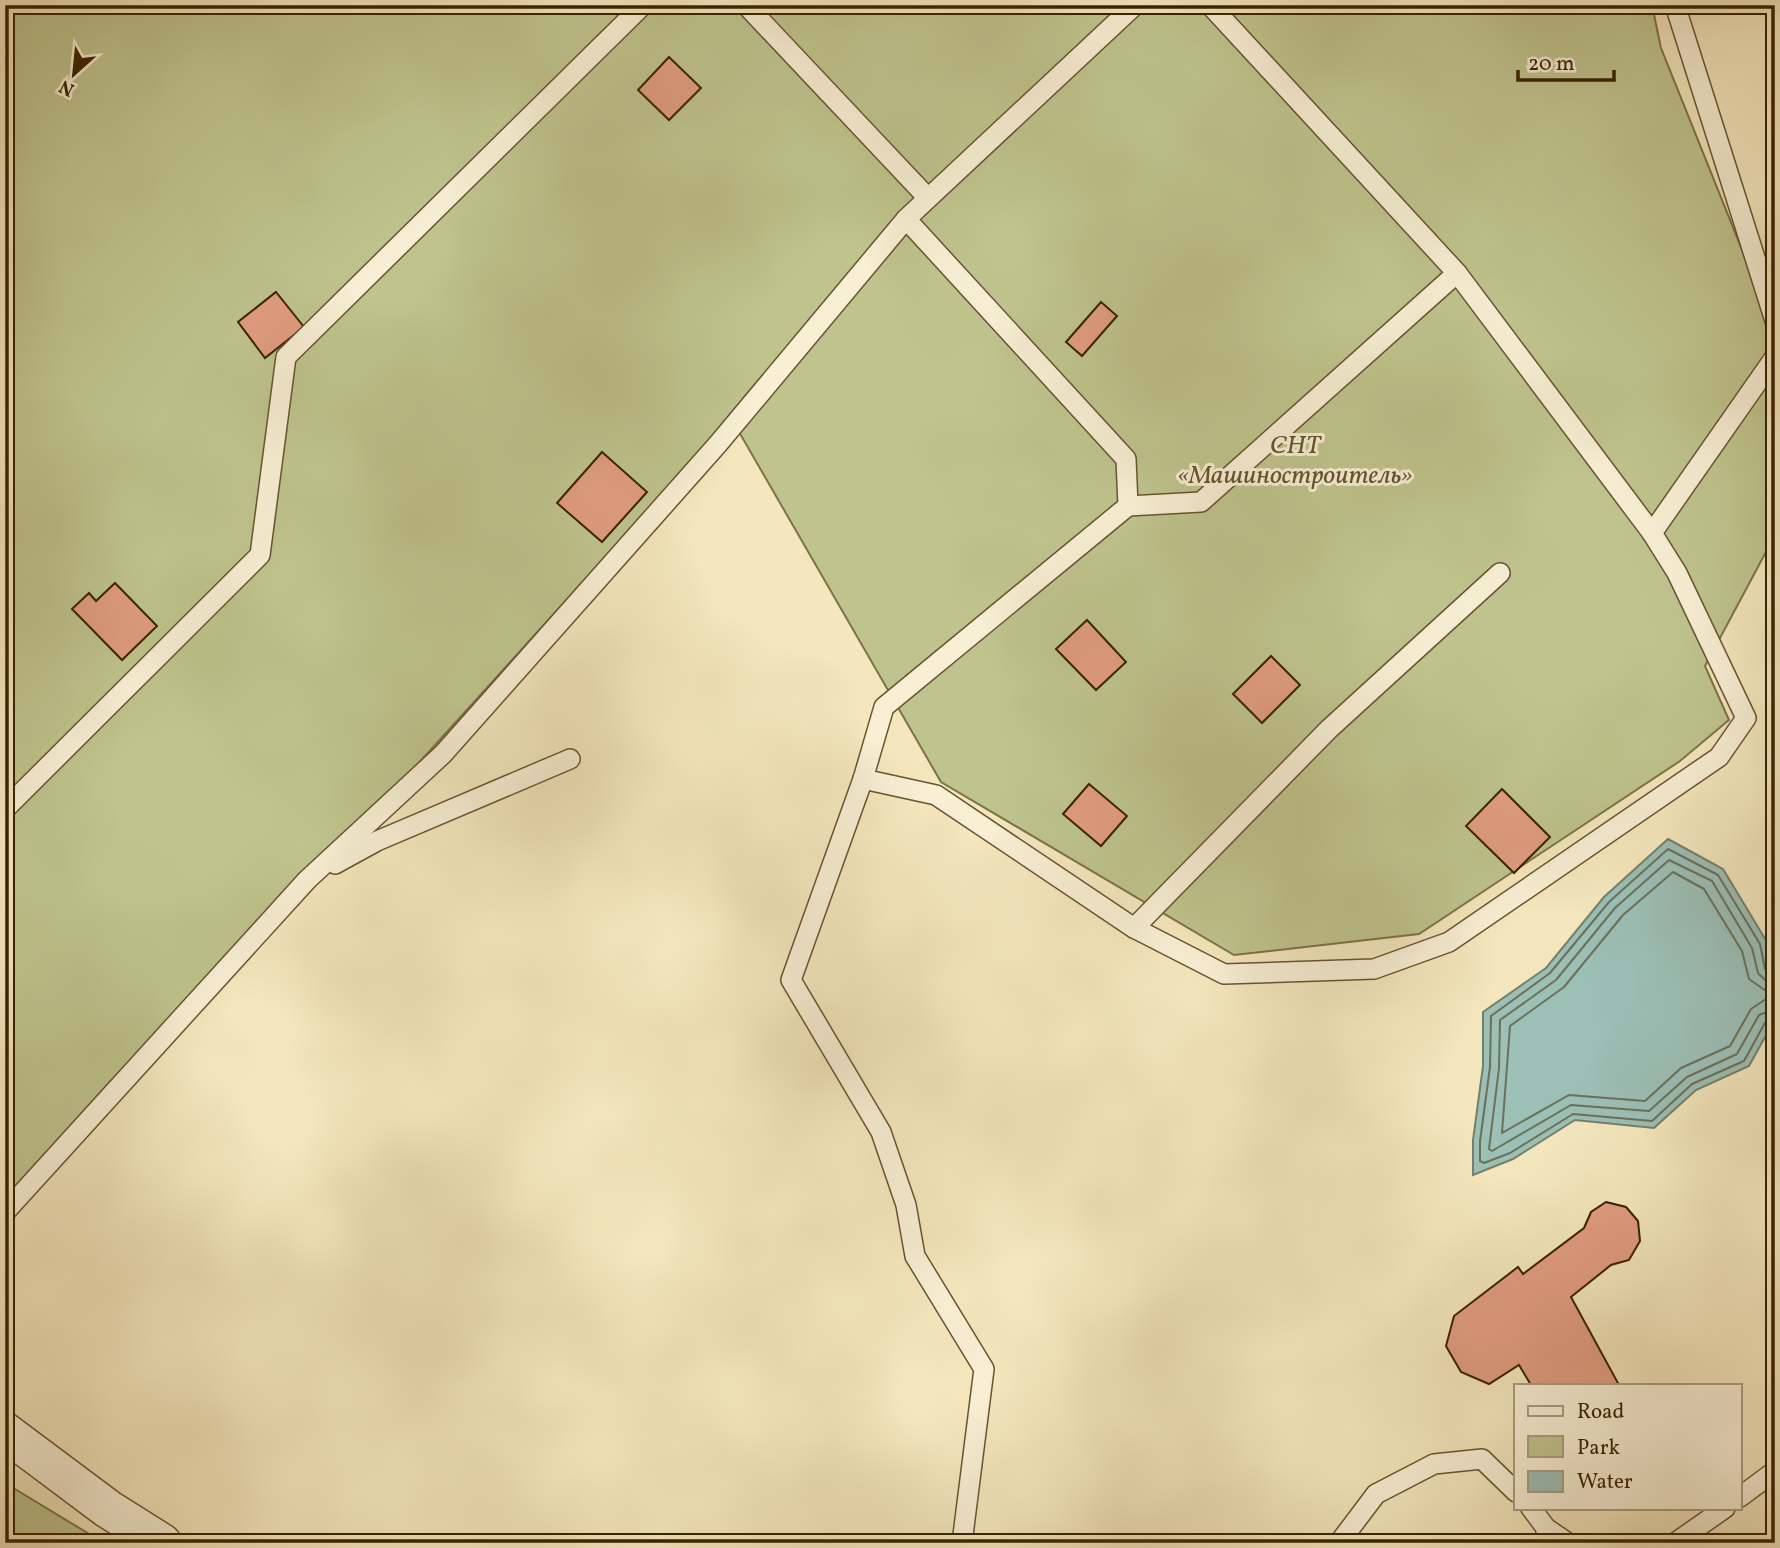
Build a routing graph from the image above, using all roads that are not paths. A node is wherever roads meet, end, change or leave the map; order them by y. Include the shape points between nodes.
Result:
1 (643, 5) edge
2 (746, 5) edge
3 (1135, 5) edge
4 (1210, 5) edge
5 (1675, 5) edge
6 (927, 197) junction
7 (906, 219) junction
8 (1457, 273) junction
9 (1775, 321) edge
10 (1775, 356) edge
11 (1128, 506) junction
12 (1652, 533) junction
13 (1500, 573) dead end
14 (570, 759) dead end
15 (863, 779) junction
16 (5, 809) edge
17 (307, 880) junction
18 (1134, 928) junction
19 (5, 1212) edge
20 (5, 1432) edge
21 (1775, 1471) edge
22 (1514, 1491) edge
23 (1742, 1496) edge
24 (1532, 1510) edge
25 (1722, 1510) edge
26 (1546, 1535) edge
27 (162, 1543) edge
28 (962, 1543) edge
29 (1339, 1543) edge
30 (1568, 1543) edge
31 (1675, 1543) edge

1 - 16 lane via 286,357 260,555
2 - 6 lane
3 - 6 lane
4 - 8 lane
5 - 9 lane
6 - 7 lane
7 - 11 lane via 1126,459
7 - 17 lane via 718,444 443,754
8 - 11 lane via 1201,502
8 - 12 lane
10 - 12 lane
11 - 15 lane via 884,707
12 - 18 lane via 1677,573 1746,718 1718,757 1449,942 1374,969 1224,974
13 - 18 lane via 1329,729
14 - 17 lane via 377,841
15 - 18 lane via 936,795
15 - 28 lane via 791,980 881,1132 906,1205 915,1256 984,1369
17 - 19 lane
20 - 27 street
21 - 23 lane
22 - 29 lane via 1482,1459 1434,1464 1376,1494
24 - 26 lane
25 - 31 lane
26 - 30 lane

